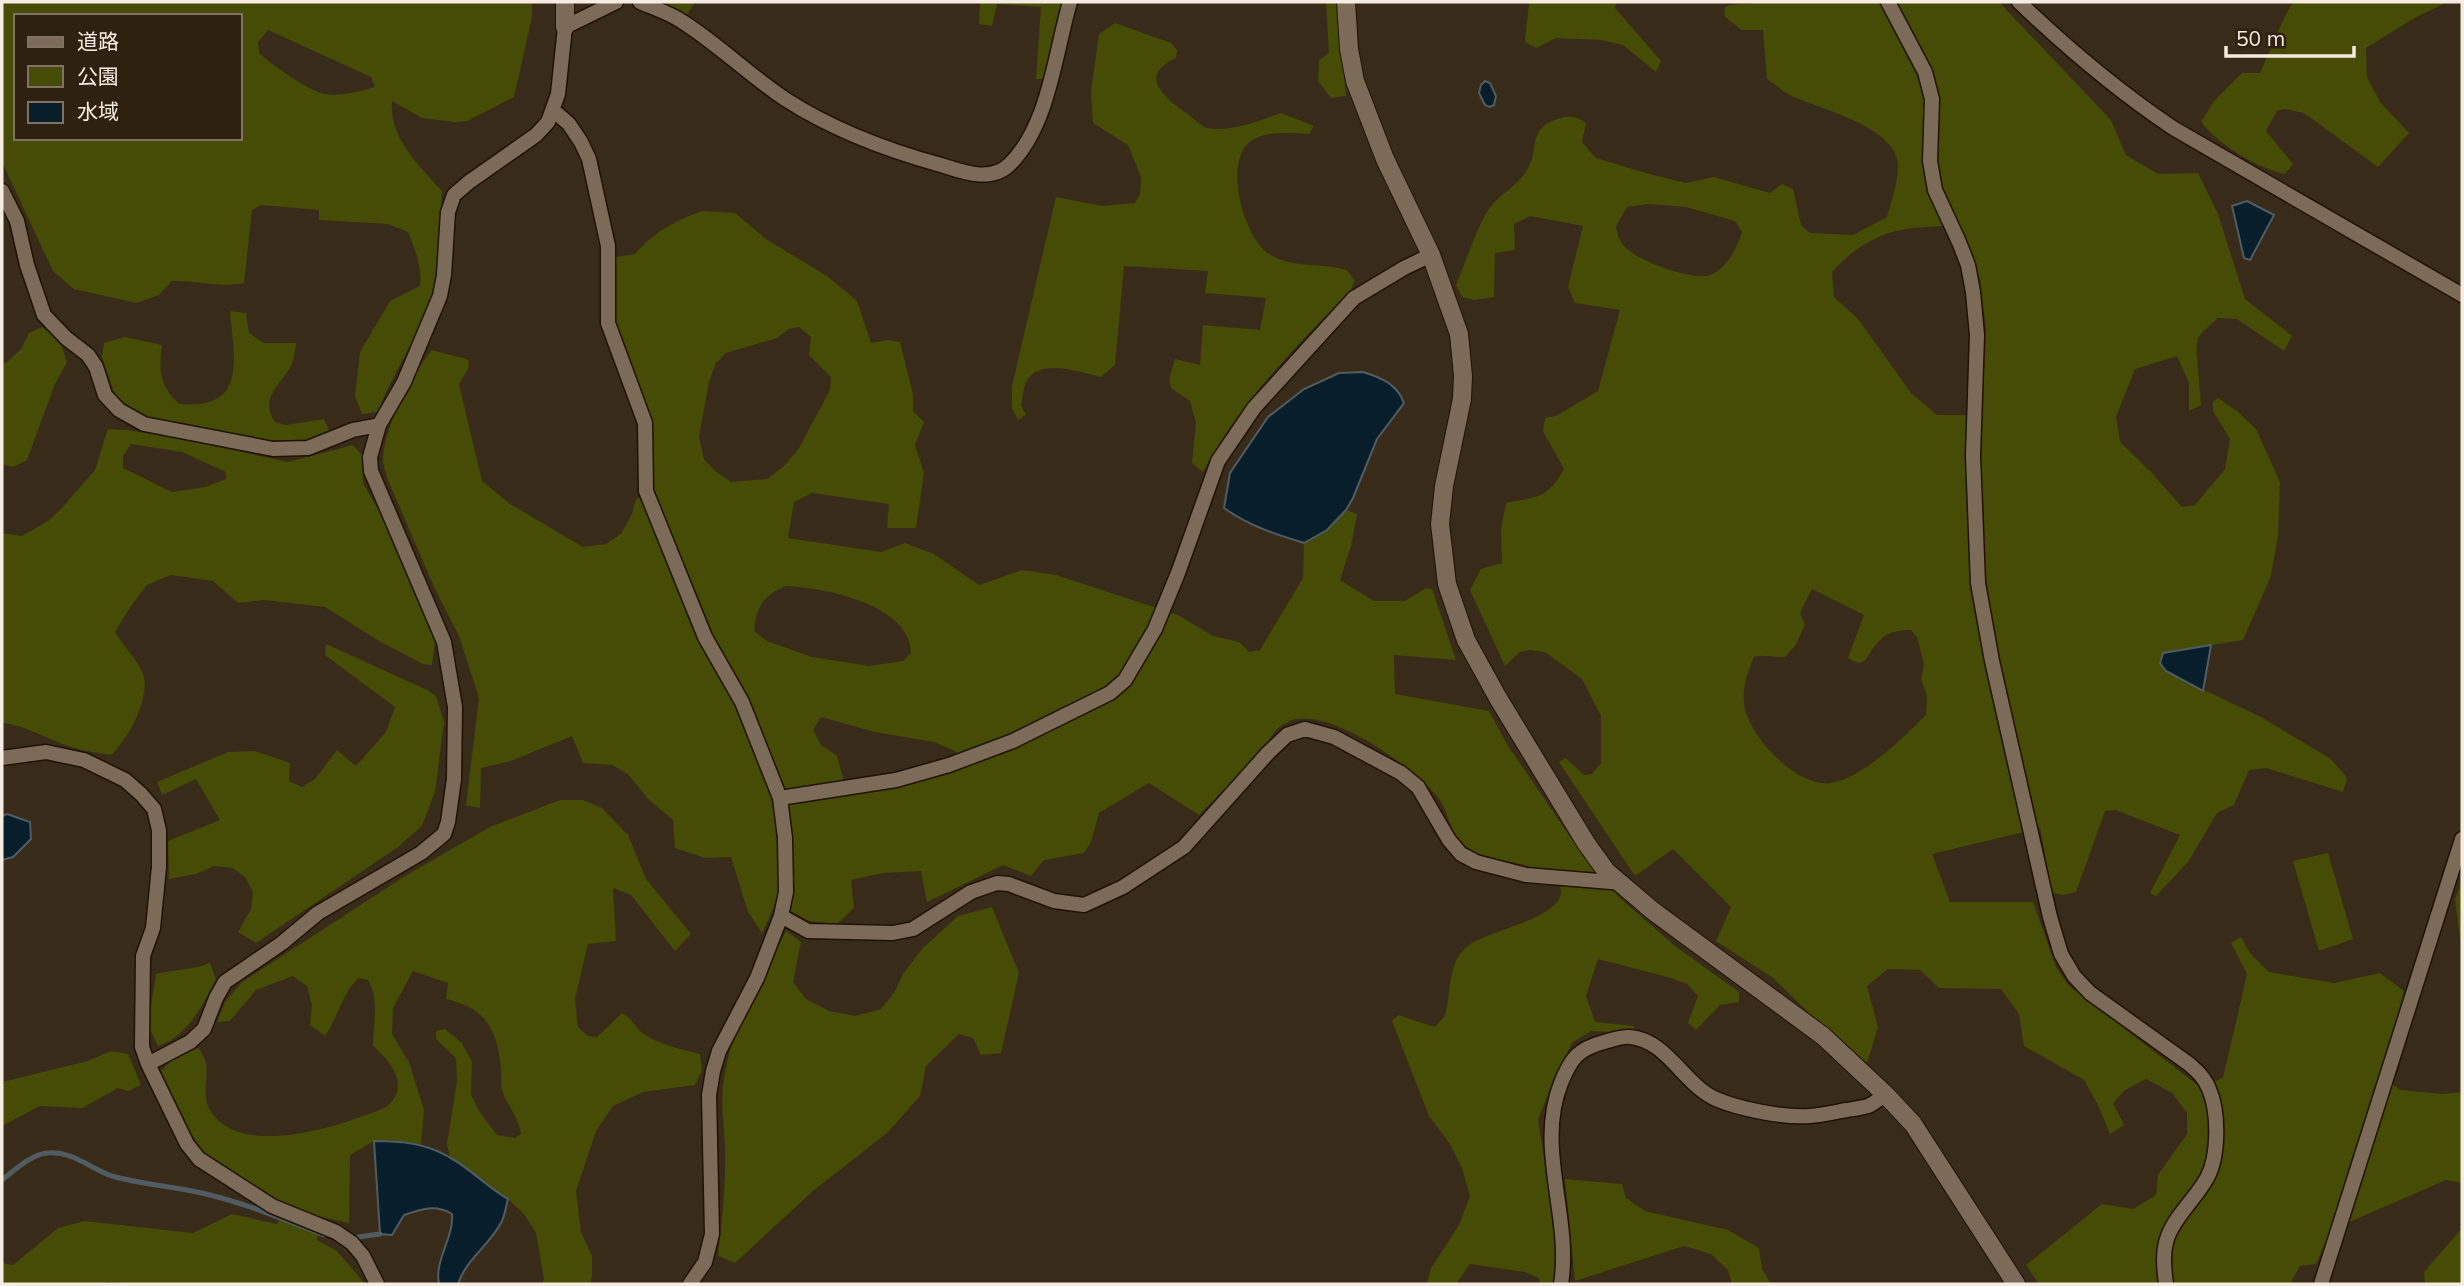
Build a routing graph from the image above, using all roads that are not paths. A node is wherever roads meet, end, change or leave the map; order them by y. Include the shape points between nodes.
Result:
1 (565, 2) edge
2 (616, 2) edge
3 (640, 2) edge
4 (1070, 2) edge
5 (1346, 2) edge
6 (1888, 2) edge
7 (2019, 2) edge
8 (565, 27) junction
9 (553, 110) junction
10 (2, 191) edge
11 (1431, 255) junction
12 (2462, 295) edge
13 (379, 425) junction
14 (2, 758) edge
15 (780, 798) junction
16 (2462, 839) edge
17 (1622, 883) junction
18 (781, 916) junction
19 (148, 1064) junction
20 (1885, 1094) junction
21 (377, 1284) edge
22 (690, 1284) edge
23 (1561, 1284) edge
24 (2016, 1284) edge
25 (2166, 1284) edge
26 (2321, 1284) edge

1 - 8 street
2 - 8 street
3 - 4 street via 682,21 785,98 834,126 892,151 989,175 1010,165 1030,141
5 - 11 street via 1355,81 1385,159
6 - 25 street via 1925,72 1932,99 1930,161 1935,190 1968,265 1973,292 1978,335 1973,456 1978,583 1992,662 2061,954 2090,993 2189,1064 2210,1091 2217,1128 2213,1163 2168,1235 2163,1262
7 - 12 street via 2136,104
8 - 9 street
9 - 13 street via 536,135 454,195 448,212 440,296 404,382
9 - 15 street via 569,124 589,159 608,246 608,323 645,423 646,491 705,637 742,702
10 - 13 street via 17,221 44,315 88,355 105,395 119,410 144,424 272,449 309,448
11 - 15 street via 1354,298 1254,408 1218,460 1155,629 1125,680 1110,693 1013,741 949,765 895,780
11 - 17 street via 1459,334 1463,376 1440,524 1455,613 1498,698 1586,844 1606,871
13 - 19 street via 371,471 444,642 453,691 454,779 444,834 421,853 318,913 225,982 204,1028 190,1042
14 - 19 street via 46,752 84,760 125,780 154,809 159,867 153,928 143,957 142,1047
15 - 18 street via 786,892
16 - 26 street
17 - 18 street via 1526,874 1476,862 1449,840 1418,787 1401,773 1334,737 1305,729 1287,735 1268,753 1184,847 1123,887 1084,905 997,883 971,892 914,929 893,933 808,931
17 - 20 street via 1823,1037
18 - 22 street via 713,1071 709,1095 712,1234 705,1262
19 - 21 street via 199,1159 272,1206 352,1243
20 - 23 street via 1869,1106 1809,1116 1765,1111 1715,1099 1658,1049 1630,1037 1587,1046 1574,1056 1561,1084 1552,1128 1564,1246
20 - 24 street via 1913,1124

